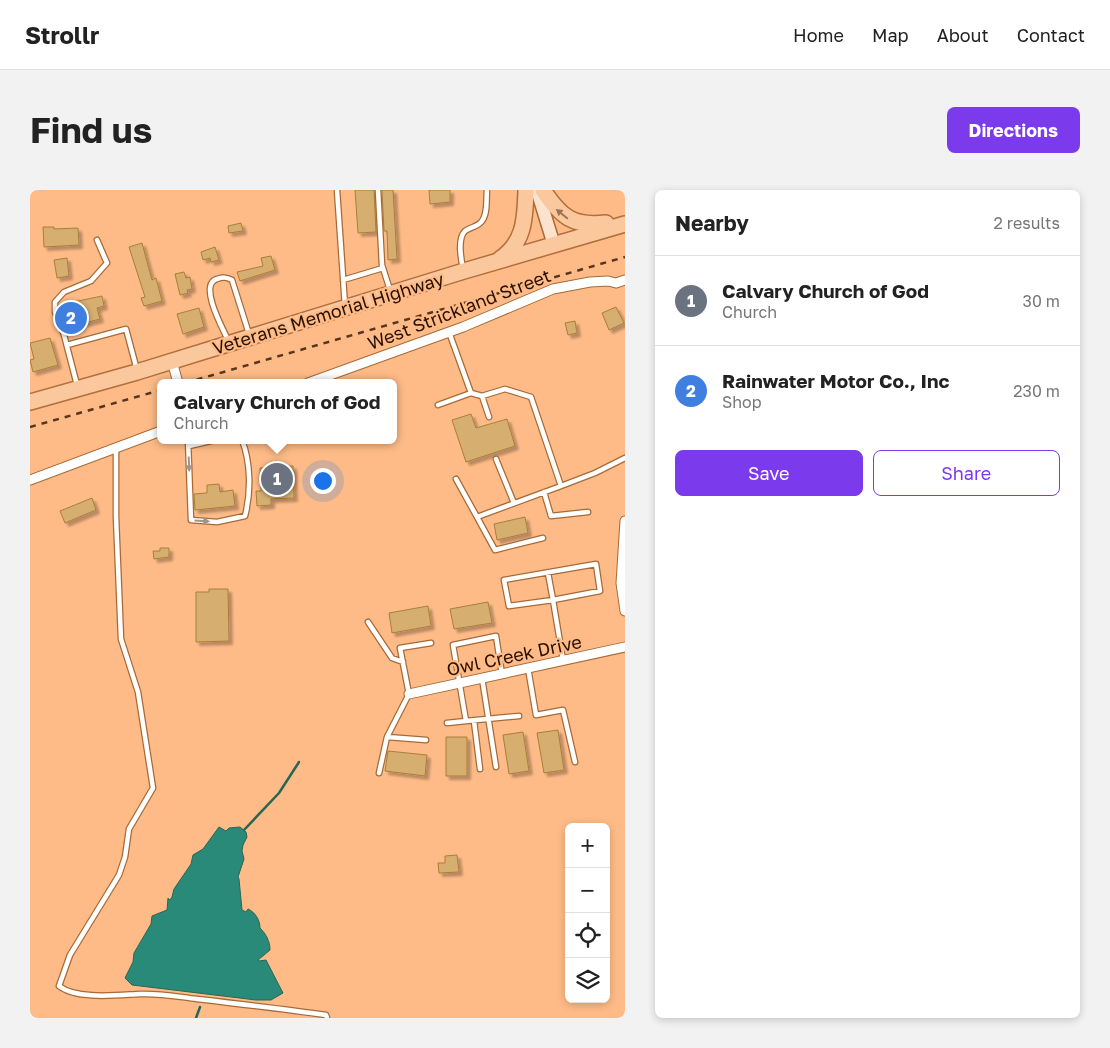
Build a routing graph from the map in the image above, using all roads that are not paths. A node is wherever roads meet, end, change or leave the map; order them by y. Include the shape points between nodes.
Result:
1 (337, 190) edge
2 (378, 190) edge
3 (487, 190) edge
4 (526, 190) edge
5 (537, 190) edge
6 (543, 190) edge
7 (625, 222) edge
8 (97, 240) dead end
9 (554, 245) junction
10 (494, 262) junction
11 (383, 268) junction
12 (464, 271) junction
13 (343, 280) junction
14 (621, 282) edge
15 (625, 287) edge
16 (392, 293) junction
17 (345, 308) junction
18 (449, 332) junction
19 (250, 337) junction
20 (230, 344) junction
21 (67, 345) junction
22 (172, 361) junction
23 (138, 372) junction
24 (177, 379) edge
25 (319, 379) edge
26 (77, 389) junction
27 (470, 393) junction
28 (482, 396) junction
29 (30, 402) edge
30 (438, 405) dead end
31 (489, 417) dead end
32 (157, 432) edge
33 (188, 444) edge
34 (244, 444) edge
35 (116, 447) junction
36 (625, 458) edge
37 (496, 459) dead end
38 (456, 479) dead end
39 (30, 480) edge
40 (561, 486) junction
41 (544, 492) junction
42 (514, 503) junction
43 (588, 512) dead end
44 (477, 516) junction
45 (625, 521) edge
46 (543, 538) dead end
47 (548, 573) junction
48 (624, 594) edge
49 (553, 600) junction
50 (625, 611) edge
51 (368, 622) dead end
52 (431, 642) dead end
53 (625, 647) edge
54 (564, 660) junction
55 (403, 662) junction
56 (528, 668) junction
57 (502, 674) junction
58 (482, 678) junction
59 (460, 683) junction
60 (409, 694) junction
61 (519, 716) dead end
62 (488, 720) junction
63 (466, 721) junction
64 (474, 721) junction
65 (447, 723) dead end
66 (387, 737) junction
67 (426, 740) dead end
68 (575, 762) dead end
69 (496, 767) dead end
70 (480, 770) dead end
71 (379, 773) dead end
72 (327, 1018) edge

1 - 13 lane
2 - 11 lane
3 - 12 lane via 486,213 478,225 466,230 462,236 460,247
4 - 10 main road via 520,235 515,246
5 - 9 main road
7 -> 6 main road via 594,225 573,221 556,209
7 - 9 main road, Veterans Memorial Highway
8 - 21 lane via 107,264 91,281 64,292 55,302 55,312
9 - 10 main road, Veterans Memorial Highway
10 - 12 main road, Veterans Memorial Highway
11 - 13 lane
11 - 16 lane
12 - 16 main road, Veterans Memorial Highway
13 - 17 lane
14 - 15 street
14 - 18 street, West Strickland Street via 590,282 554,289
16 - 17 main road, Veterans Memorial Highway
17 - 19 main road, Veterans Memorial Highway
18 - 25 street, West Strickland Street
18 - 27 lane
19 - 20 main road, Veterans Memorial Highway
19 - 20 lane via 232,280 224,277 213,280 210,284 212,301
20 - 22 main road, Veterans Memorial Highway
21 - 23 lane via 126,329
21 - 26 lane
22 - 23 main road, Veterans Memorial Highway
22 - 24 street
23 - 26 main road, Veterans Memorial Highway
26 - 29 main road, Veterans Memorial Highway
27 - 28 lane
27 - 30 lane
28 - 31 lane
28 - 40 lane via 505,389 531,396
32 - 35 street
33 -> 34 lane via 191,520 217,522 245,516 250,499
35 - 39 street
35 - 72 lane via 121,639 138,692 153,788 129,830 119,875 70,955 59,986 66,991 90,995 142,994 298,1011 326,1015
36 - 40 lane via 595,474
37 - 42 lane
38 - 44 lane
40 - 41 lane
41 - 42 lane
41 - 43 lane via 551,516
42 - 44 lane
44 - 46 lane via 495,550
45 - 48 street
47 - 49 lane
47 - 49 lane via 504,580 507,598 509,606
47 - 49 lane via 596,564 600,591
48 - 50 street
49 - 54 lane
51 - 55 lane via 392,658
52 - 55 lane via 400,648
53 - 54 street, Owl Creek Drive
54 - 56 street, Owl Creek Drive
55 - 60 lane
56 - 57 street, Owl Creek Drive
56 - 68 lane via 536,715 563,710
57 - 58 street, Owl Creek Drive
57 - 59 lane via 496,636 453,646
58 - 59 street, Owl Creek Drive
58 - 62 lane
59 - 60 street, Owl Creek Drive
59 - 63 lane
60 - 66 lane
61 - 62 lane
62 - 64 lane
62 - 69 lane
63 - 64 lane
63 - 65 lane
64 - 70 lane
66 - 67 lane
66 - 71 lane

